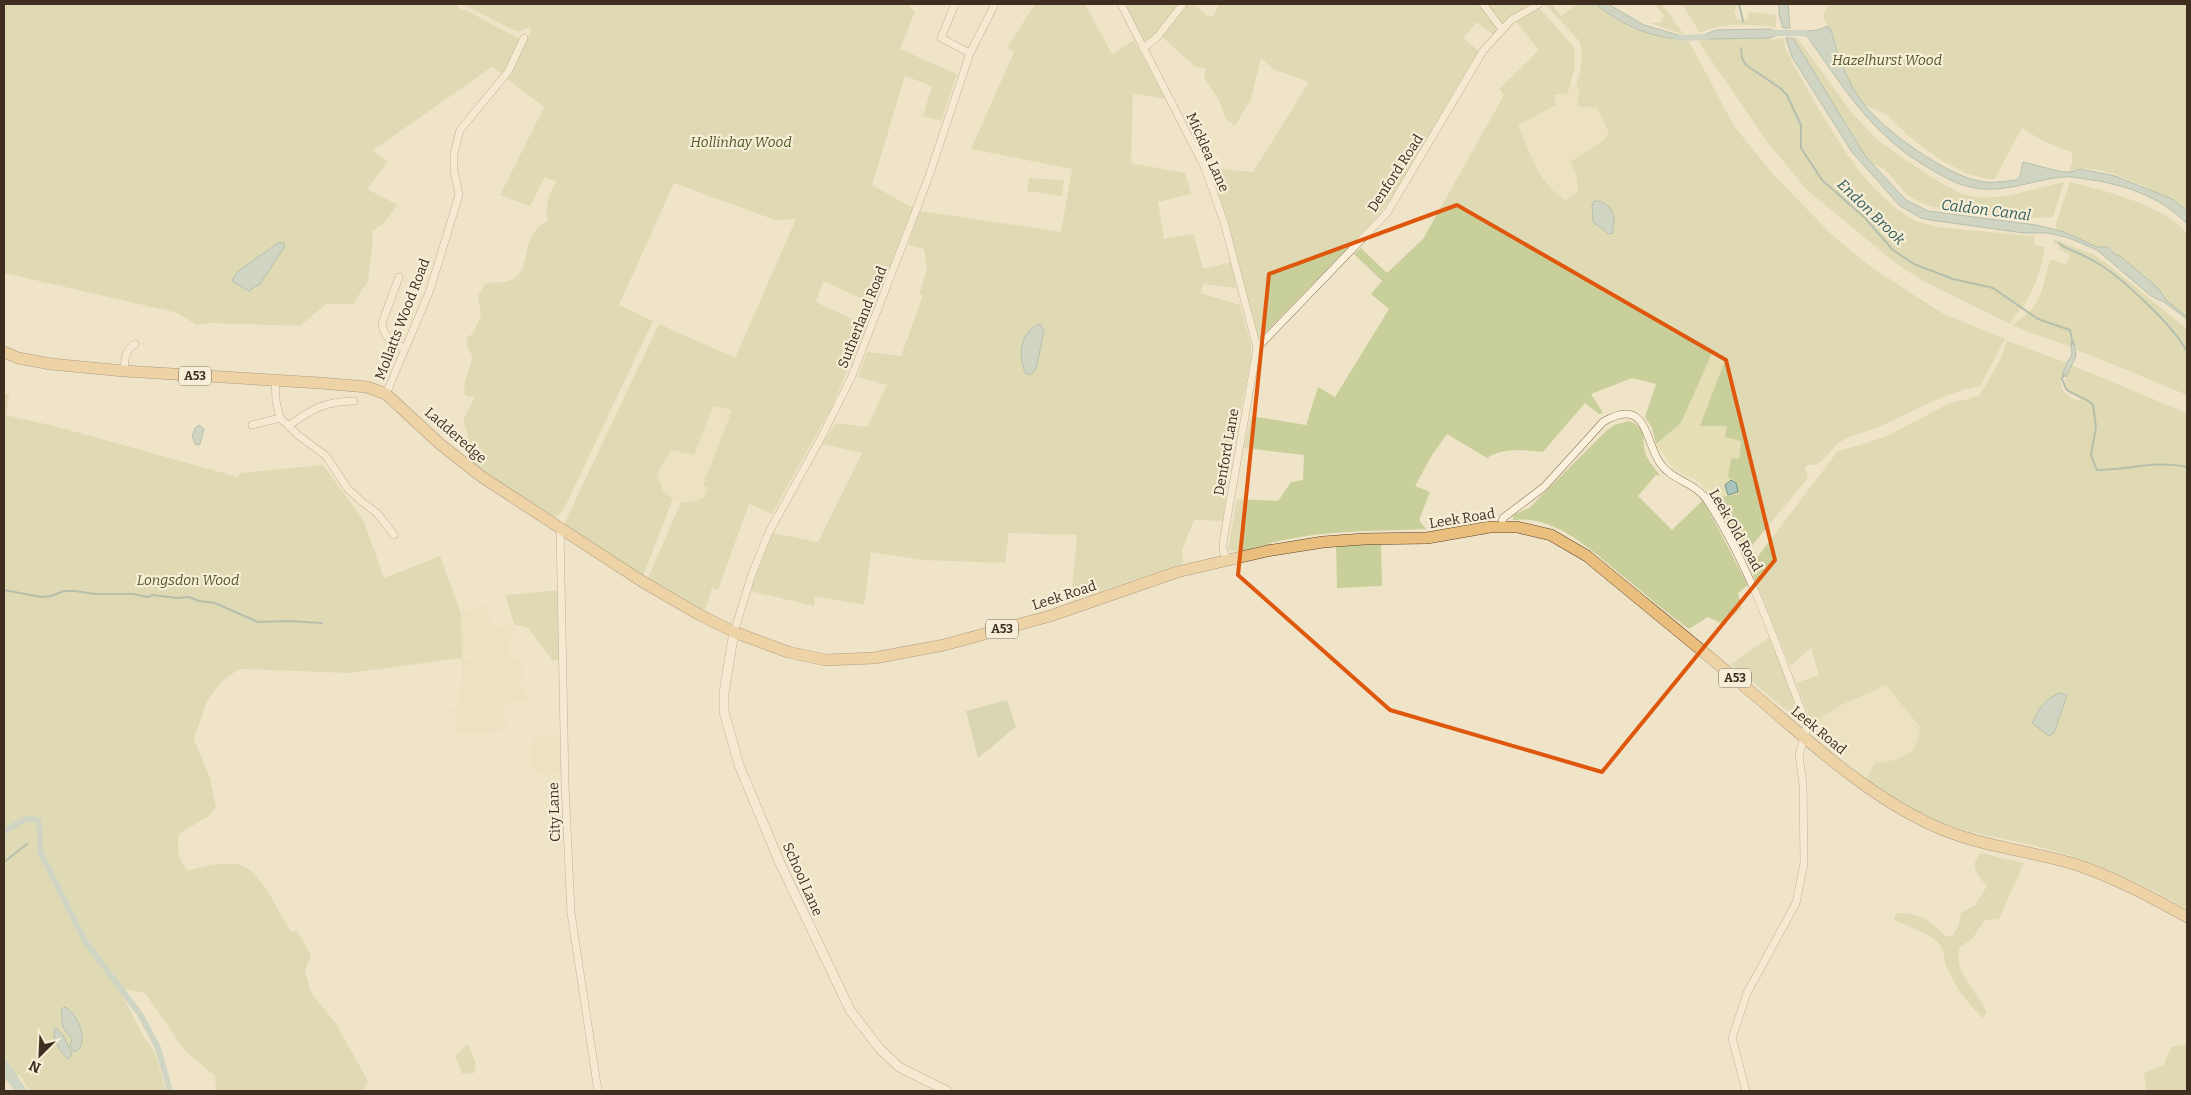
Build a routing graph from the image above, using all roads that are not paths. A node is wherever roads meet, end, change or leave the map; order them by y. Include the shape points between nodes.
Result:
1 (955, 4) edge
2 (995, 4) edge
3 (1121, 4) edge
4 (1183, 4) edge
5 (1483, 4) edge
6 (1539, 4) edge
7 (1502, 28) junction
8 (524, 38) dead end
9 (1142, 48) junction
10 (970, 53) junction
11 (399, 277) dead end
12 (135, 344) dead end
13 (404, 348) junction
14 (1257, 348) junction
15 (4, 352) edge
16 (124, 371) junction
17 (276, 381) junction
18 (386, 394) junction
19 (354, 401) dead end
20 (280, 418) junction
21 (252, 425) dead end
22 (288, 426) junction
23 (1501, 526) junction
24 (560, 529) junction
25 (394, 535) dead end
26 (1228, 559) junction
27 (734, 632) junction
28 (1804, 736) junction
29 (2187, 917) edge
30 (598, 1091) edge
31 (947, 1091) edge
32 (1746, 1091) edge

1 - 10 street via 941,38
2 - 10 street, Sutherland Road
3 - 9 street, Micklea Lane
4 - 9 street via 1158,36
5 - 7 street
6 - 7 street, Denford Road
7 - 14 street, Denford Road via 1470,73 1387,212
8 - 13 street, Mollatts Wood Road via 508,72 460,130 454,154 459,195 430,290
9 - 14 street, Micklea Lane via 1205,168 1224,222
10 - 27 street, Sutherland Road via 928,179 852,376 769,532
11 - 13 street via 382,331
12 - 16 street via 125,355
13 - 18 street, Mollatts Wood Road
14 - 26 street, Denford Lane via 1224,536 1224,556
15 - 16 highway, Ladderedge / A53 via 51,364
16 - 17 highway, Ladderedge / A53
17 - 18 highway, Ladderedge / A53 via 368,388
17 - 20 street
18 - 24 highway, Ladderedge / A53 via 482,478
19 - 22 street via 336,401 316,407
20 - 21 street
20 - 22 street
22 - 25 street via 326,456 348,489 377,513
23 - 26 highway, Leek Road / A53 via 1427,538 1323,542
23 - 28 highway, Leek Road / A53 via 1551,535 1579,550
23 - 28 street, Leek Old Road via 1503,518 1544,487 1603,422 1625,414 1635,417 1644,424 1660,463 1670,474 1696,488 1705,498 1741,560 1768,618 1806,722
24 - 27 highway, Ladderedge / A53 via 670,598
24 - 30 street, City Lane via 571,913
26 - 27 highway, Leek Road / A53 via 1177,572 1050,616 944,645 874,658 845,661 806,658
27 - 31 street, School Lane via 724,712 740,765 779,860 850,1010 880,1049 899,1067
28 - 29 highway, Leek Road / A53 via 1861,783 1931,824 1962,838 2074,864 2131,886
28 - 32 street, Leek Old Road via 1799,755 1803,784 1804,863 1796,904 1747,993 1732,1038

